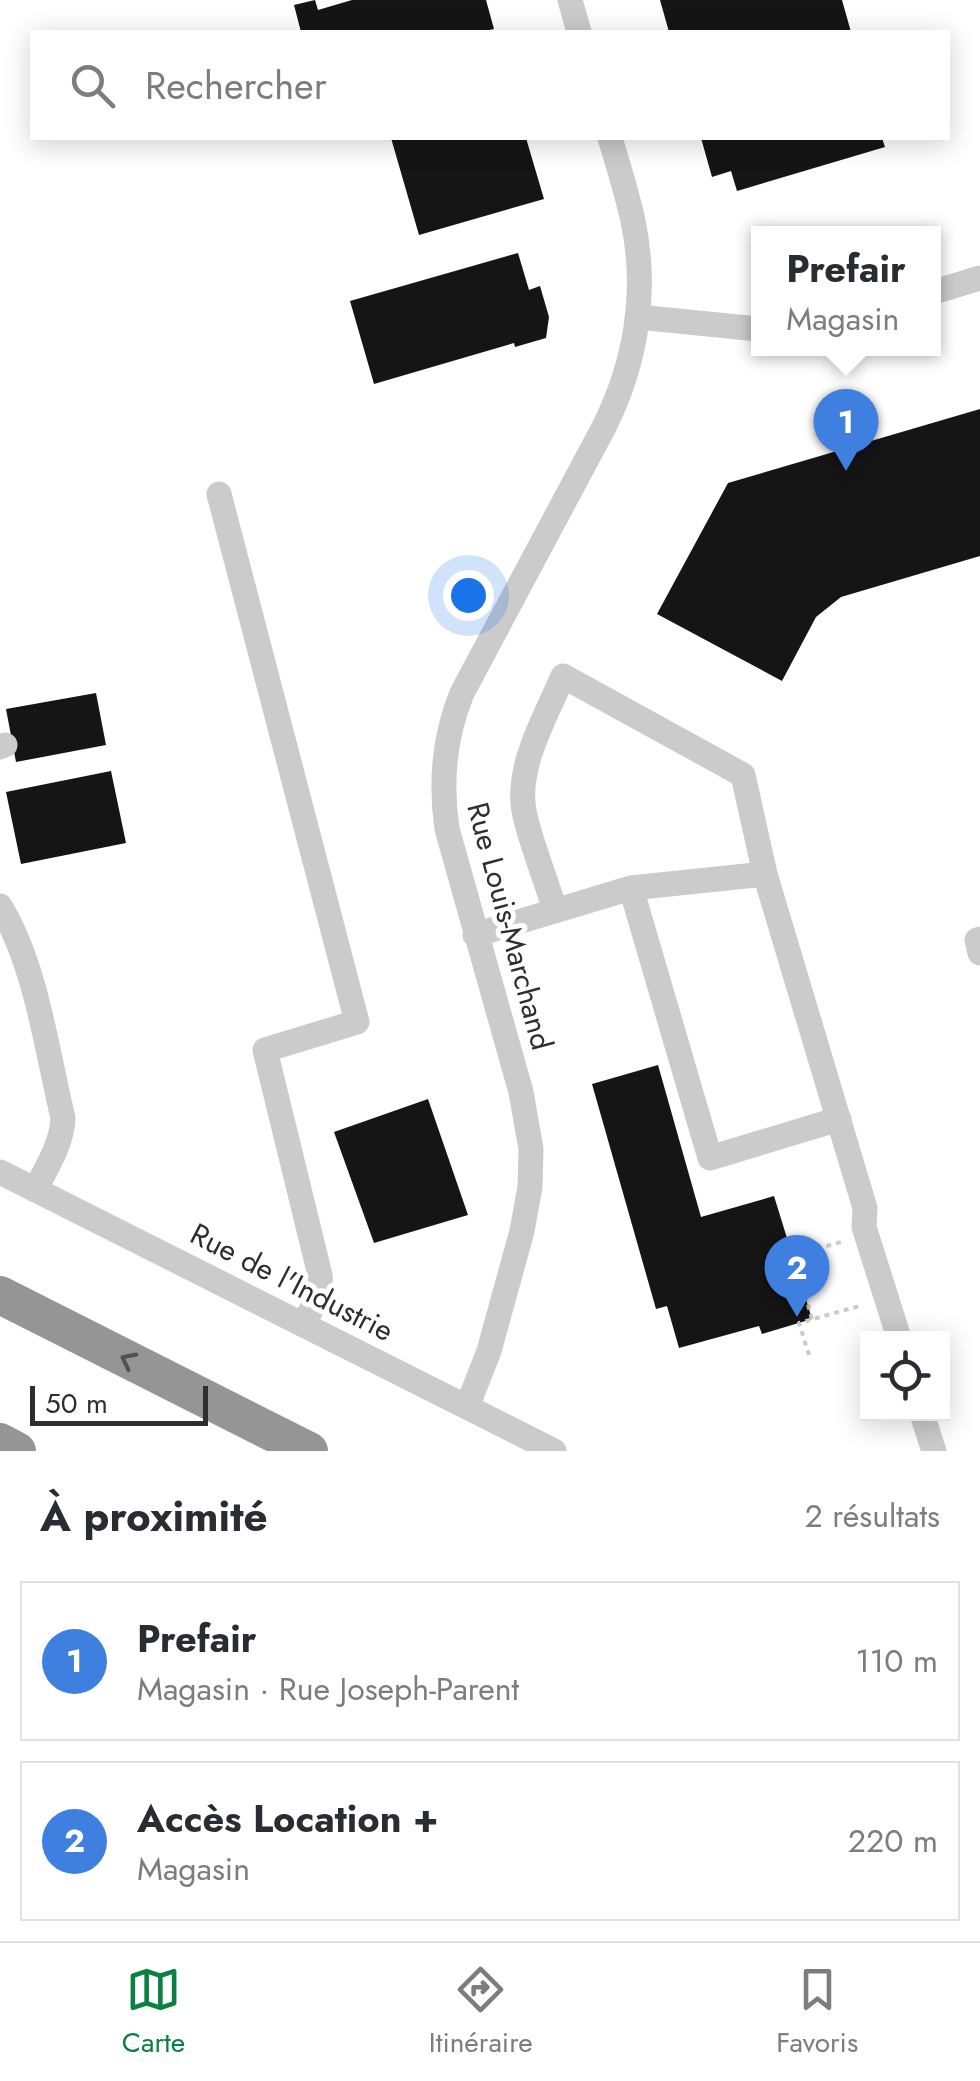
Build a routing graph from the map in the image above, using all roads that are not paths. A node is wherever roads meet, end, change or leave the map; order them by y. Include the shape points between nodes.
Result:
1 (570, 0) edge
2 (579, 30) edge
3 (611, 140) edge
4 (980, 278) edge
5 (941, 290) edge
6 (638, 317) junction
7 (751, 329) edge
8 (218, 494) dead end
9 (765, 874) junction
10 (631, 888) junction
11 (0, 906) edge
12 (555, 910) junction
13 (475, 934) junction
14 (980, 939) edge
15 (980, 953) edge
16 (839, 1118) junction
17 (0, 1172) edge
18 (35, 1190) junction
19 (0, 1295) edge
20 (304, 1324) junction
21 (897, 1331) edge
22 (468, 1407) junction
23 (924, 1421) edge
24 (0, 1442) edge
25 (18, 1451) edge
26 (309, 1451) edge
27 (554, 1451) edge
28 (934, 1451) edge

1 - 2 street
3 - 6 street, Rue Louis-Marchand via 636,240
4 - 5 street
6 - 7 street
6 - 13 street, Rue Louis-Marchand via 613,410 470,677 451,726 444,812
8 - 20 street via 357,1022 265,1050 320,1275
9 - 10 street
9 - 12 street via 744,776 563,676 523,784 524,810
9 - 16 street
10 - 12 street
10 - 16 street via 710,1158
11 - 18 street via 30,977 63,1118 58,1145
12 - 13 street
13 - 22 street, Rue Louis-Marchand via 526,1111 531,1168 513,1267
14 - 15 street
16 - 21 street
17 - 18 street, Rue de l'Industrie
18 - 20 street, Rue de l'Industrie
26 -> 19 highway
20 - 22 street, Rue de l'Industrie
22 - 27 street, Rue de l'Industrie
23 - 28 street
24 - 25 highway

